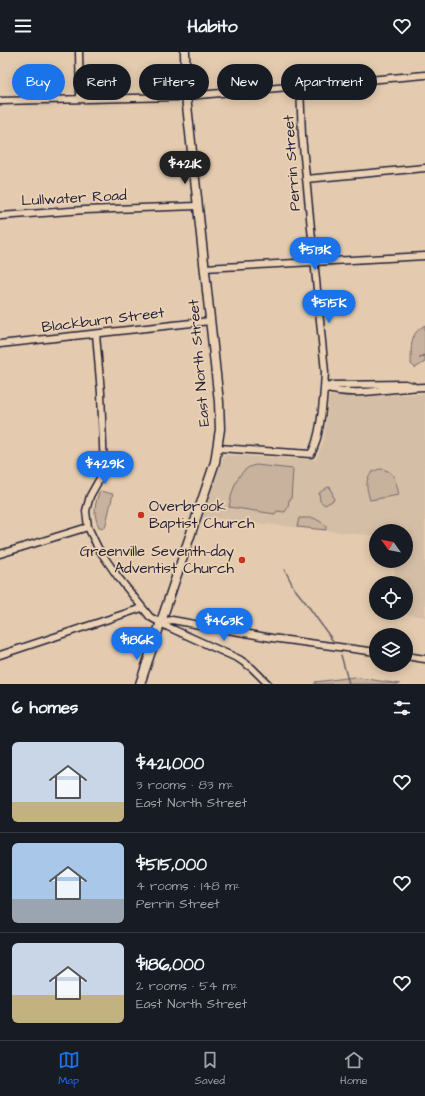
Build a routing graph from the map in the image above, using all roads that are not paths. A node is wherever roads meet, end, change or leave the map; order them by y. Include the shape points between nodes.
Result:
1 (79, 52) edge
2 (185, 52) edge
3 (79, 64) edge
4 (185, 64) edge
5 (425, 74) edge
6 (377, 79) edge
7 (281, 88) edge
8 (209, 94) edge
9 (73, 99) edge
10 (186, 100) edge
11 (301, 100) edge
12 (0, 101) edge
13 (425, 168) edge
14 (306, 179) junction
15 (197, 206) junction
16 (0, 216) edge
17 (425, 256) edge
18 (314, 262) junction
19 (204, 268) junction
20 (210, 321) junction
21 (96, 334) junction
22 (0, 344) edge
23 (425, 386) edge
24 (415, 387) junction
25 (324, 388) junction
26 (218, 448) junction
27 (88, 526) junction
28 (0, 554) edge
29 (142, 608) junction
30 (161, 622) junction
31 (369, 651) edge
32 (0, 655) edge
33 (413, 657) edge
34 (425, 659) edge
35 (140, 684) edge
36 (268, 684) edge

1 - 3 street
2 - 4 main road, East North Street
5 - 6 street
7 - 8 street
9 - 12 street
10 - 15 main road, East North Street
11 - 14 street, Perrin Street
13 - 14 street
14 - 18 street, Perrin Street
15 - 16 street, Lullwater Road
15 - 19 main road, East North Street
17 - 18 street
18 - 19 street
18 - 25 street, Perrin Street via 325,372
19 - 20 main road, East North Street
20 - 21 street, Blackburn Street
20 - 26 main road, East North Street via 220,415
21 - 22 street, Blackburn Street
21 - 27 street via 104,471 88,504
23 - 24 street
24 - 25 street via 334,391
24 - 25 street via 404,384 333,385
25 - 26 street, Perrin Street via 316,443 311,454
26 - 30 main road, East North Street
27 - 28 street
27 - 29 street via 102,556
29 - 30 street via 150,617
29 - 32 street
30 - 31 street via 172,620 272,638
30 - 35 main road, East North Street
30 - 36 street via 239,659
33 - 34 street

